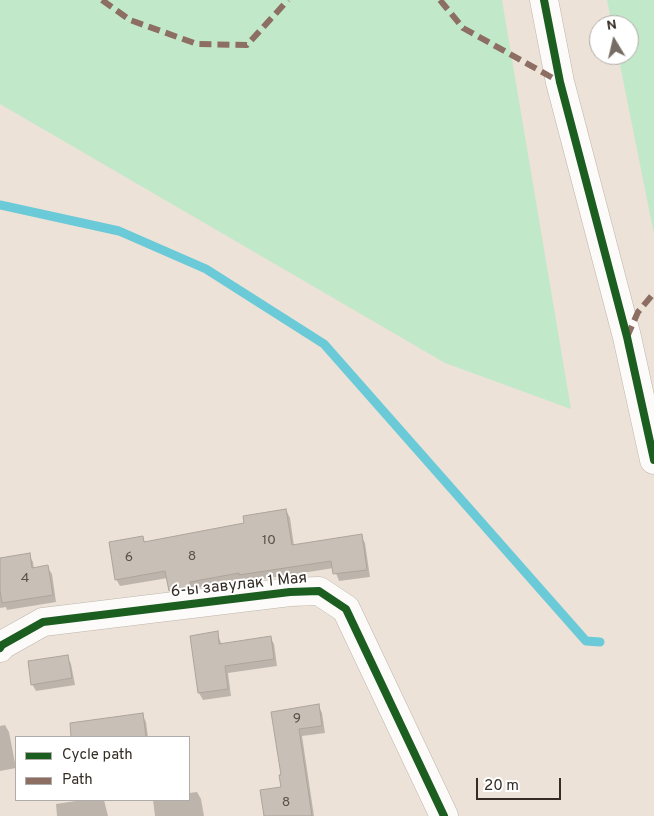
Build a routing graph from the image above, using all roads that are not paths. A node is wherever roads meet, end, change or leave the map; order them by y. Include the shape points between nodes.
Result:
1 (544, 0) edge
2 (654, 460) edge
3 (0, 648) edge
4 (444, 816) edge

1 - 2 street via 560,82 627,338
3 - 4 street, 6-ы завулак 1 Мая via 43,622 319,591 346,609

